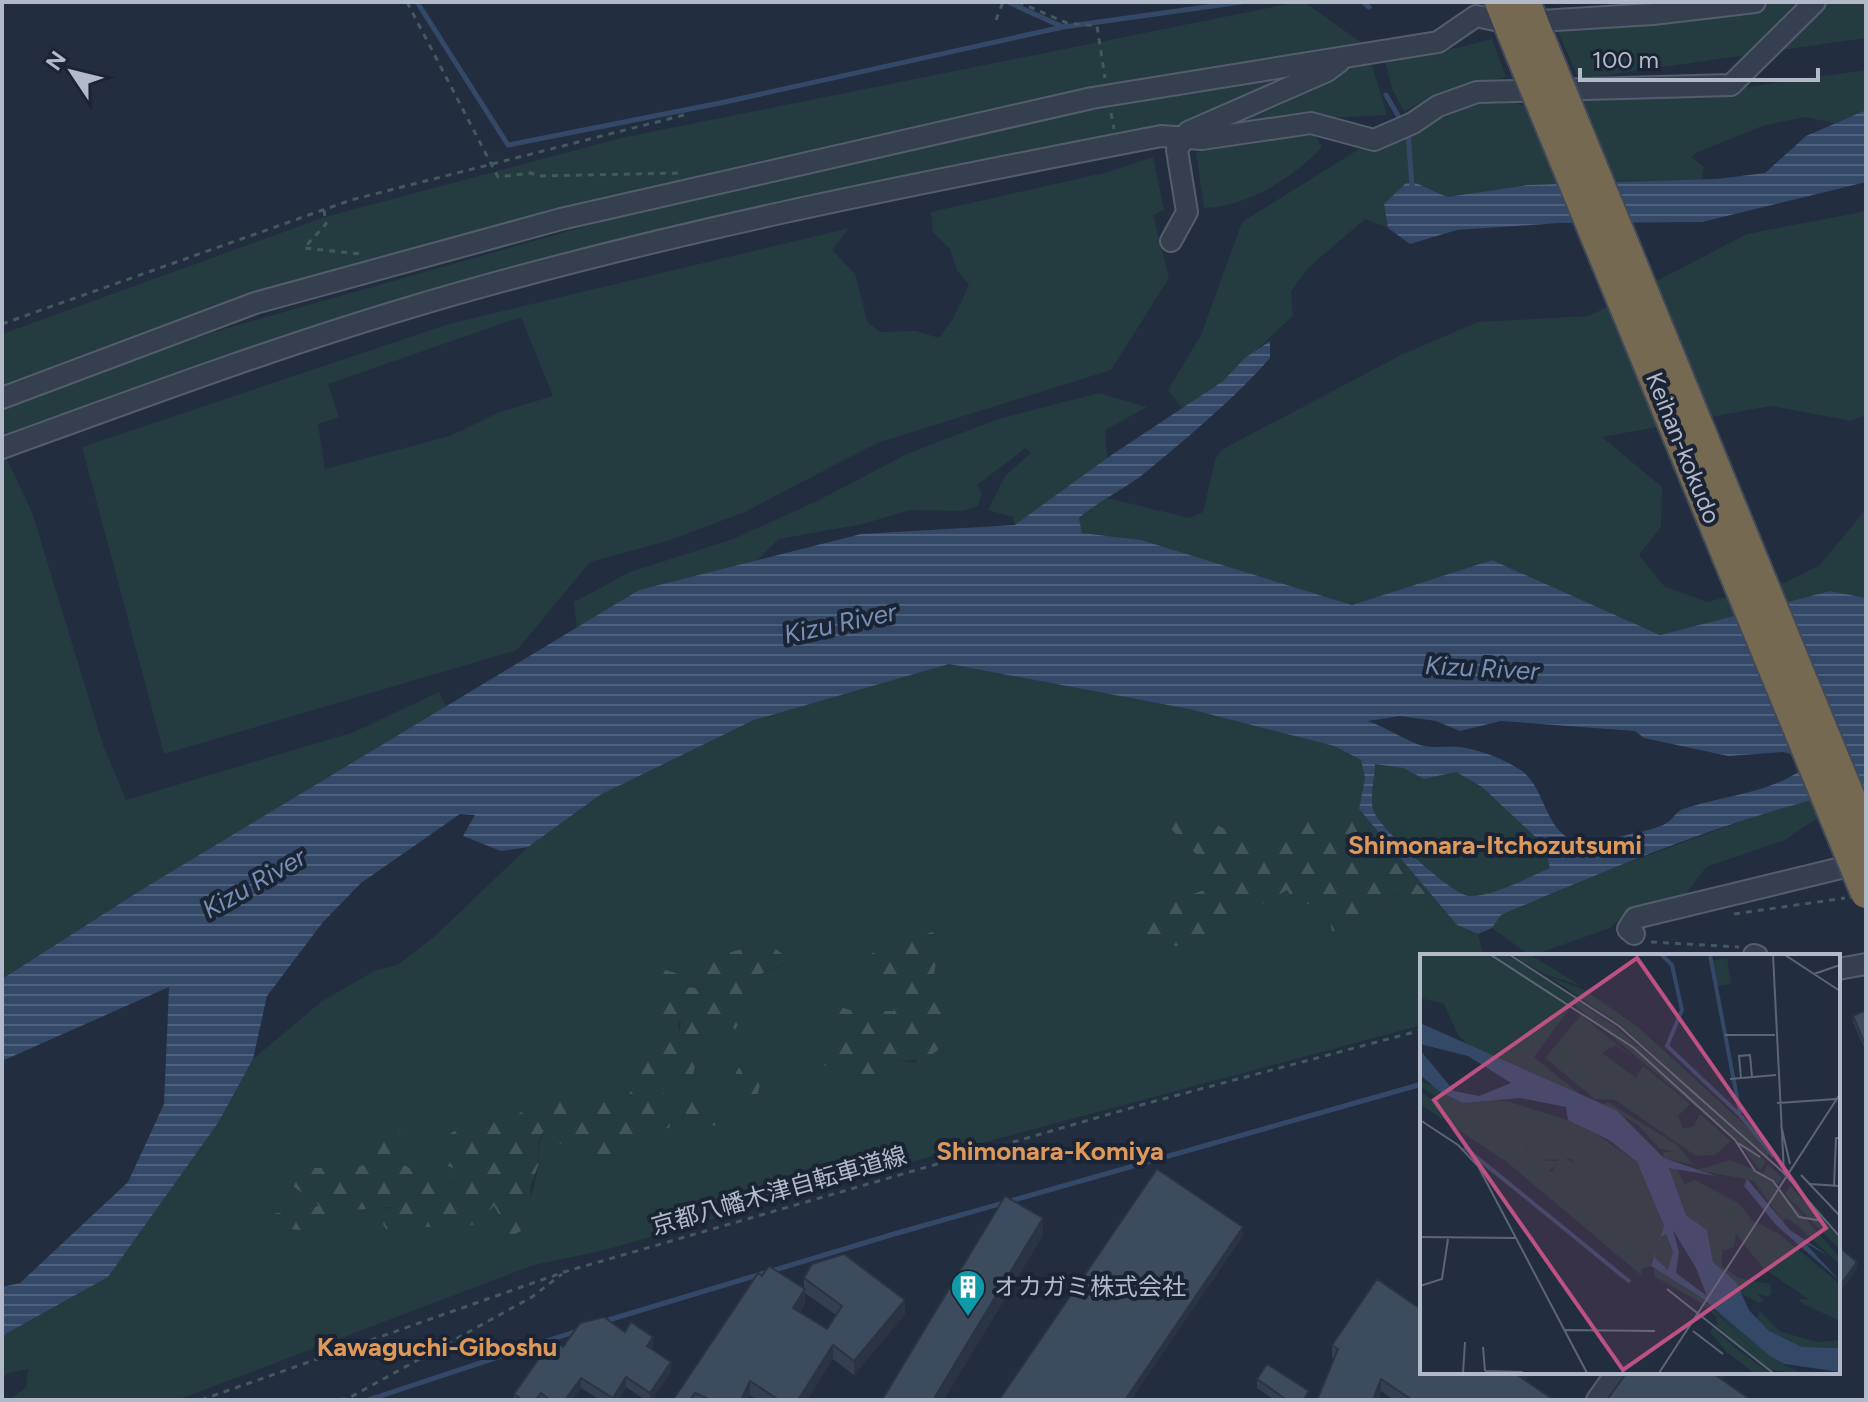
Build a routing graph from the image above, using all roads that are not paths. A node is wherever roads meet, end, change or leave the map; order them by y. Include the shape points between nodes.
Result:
1 (1755, 2) edge
2 (1815, 2) edge
3 (1509, 20) edge
4 (1345, 57) junction
5 (1185, 137) junction
6 (1171, 241) dead end
7 (2, 398) edge
8 (2, 448) edge
9 (1866, 837) edge
10 (1866, 862) edge
11 (1860, 895) edge
12 (1634, 934) road end
13 (1866, 964) edge
14 (1840, 969) edge
15 (1616, 1374) edge
16 (1597, 1400) edge

1 - 3 street via 1653,14
2 - 5 street via 1731,85 1477,92 1374,140 1311,123
3 - 4 street via 1438,42
3 - 9 highway, Keihan-kokudo, bridge
3 - 11 highway, Keihan-kokudo, bridge
4 - 5 street via 1327,71 1200,125
4 - 7 street via 1092,98 561,219 255,303
5 - 6 street via 1177,150 1187,212
5 - 8 street via 1161,136 817,203 576,263 238,362
10 - 12 street via 1635,918 1628,929
13 - 14 street
15 - 16 street

